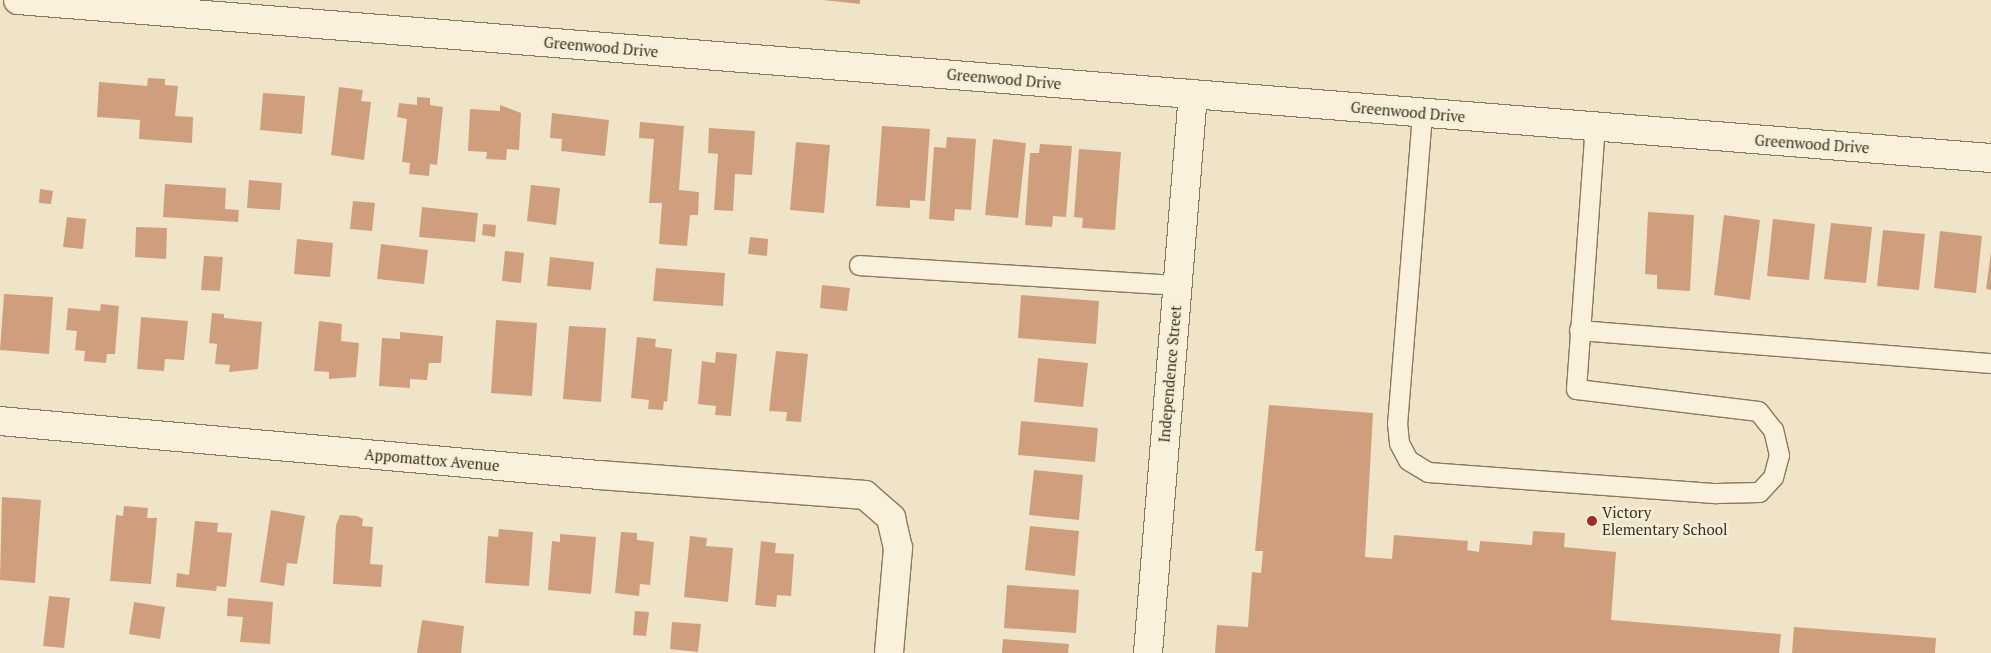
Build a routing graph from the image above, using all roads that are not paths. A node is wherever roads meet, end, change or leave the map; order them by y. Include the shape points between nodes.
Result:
1 (18, 0) edge
2 (1193, 94) junction
3 (1422, 114) junction
4 (1596, 127) junction
5 (1991, 158) edge
6 (859, 265) dead end
7 (1177, 285) junction
8 (1579, 330) junction
9 (1991, 363) edge
10 (0, 421) edge
11 (889, 653) edge
12 (1148, 653) edge

1 - 2 street, Greenwood Drive
2 - 3 street, Greenwood Drive
2 - 7 street, Independence Street
3 - 4 street, Greenwood Drive
3 - 8 lane via 1397,423 1399,443 1408,460 1428,472 1716,493 1760,492 1773,477 1779,455 1773,430 1758,411 1576,389
4 - 5 street, Greenwood Drive
4 - 8 lane
6 - 7 lane
7 - 12 street, Independence Street
8 - 9 lane
10 - 11 street, Appomattox Avenue via 599,475 864,495 891,518 898,548

